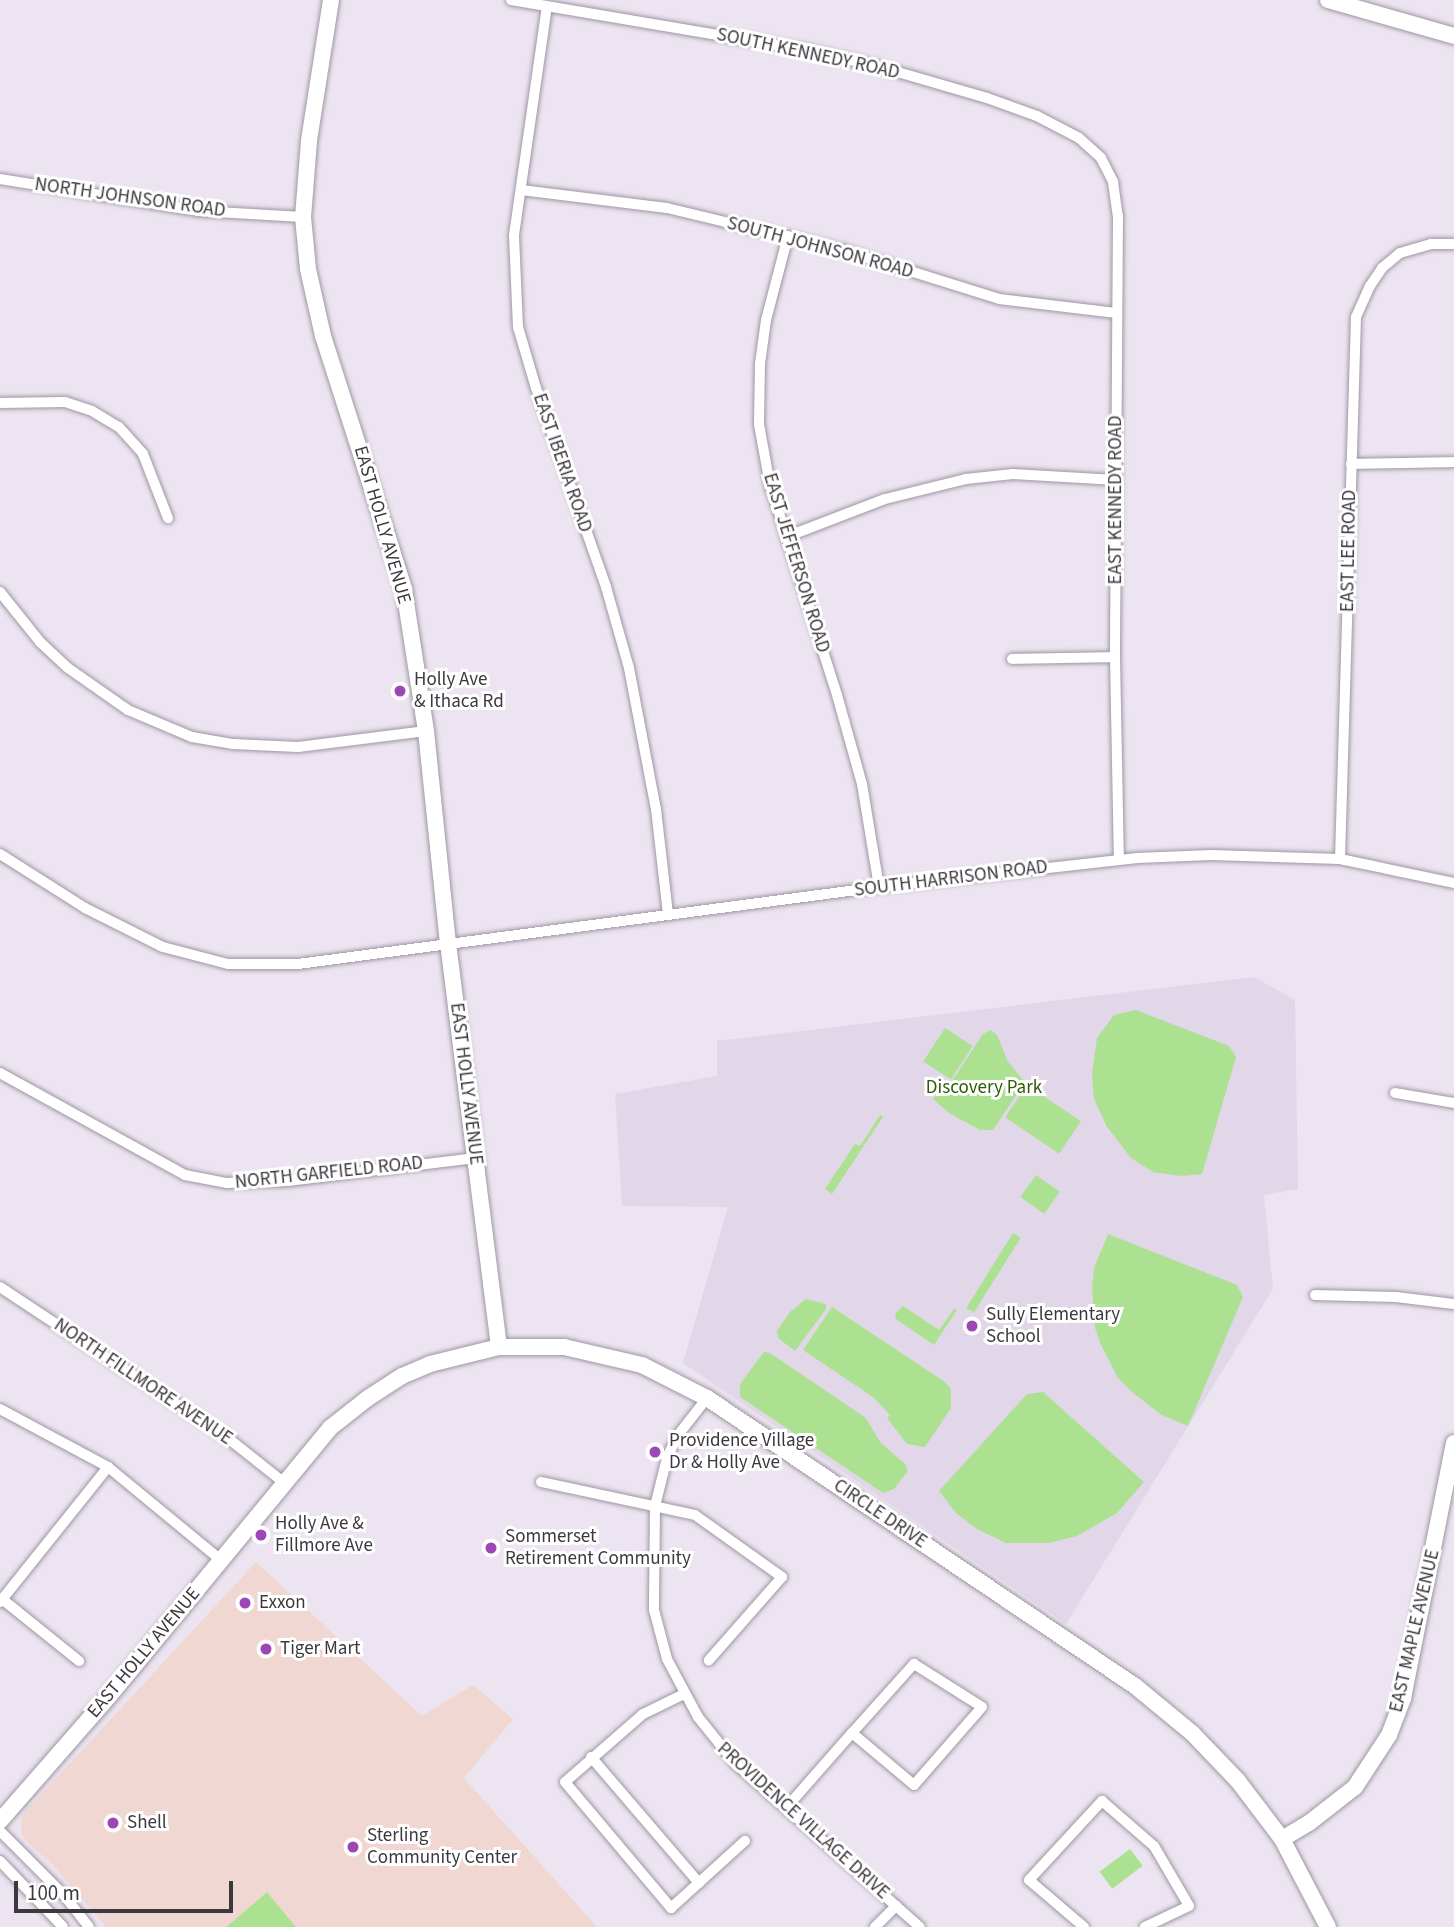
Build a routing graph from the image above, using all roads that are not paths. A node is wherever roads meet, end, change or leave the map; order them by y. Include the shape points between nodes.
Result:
1 (331, 0) edge
2 (511, 0) edge
3 (1328, 0) edge
4 (547, 6) junction
5 (1454, 36) edge
6 (1091, 149) joint
7 (0, 180) edge
8 (521, 190) junction
9 (303, 217) junction
10 (788, 236) junction
11 (1454, 244) edge
12 (1116, 313) junction
13 (0, 403) edge
14 (1454, 462) edge
15 (1351, 464) junction
16 (1116, 480) junction
17 (168, 518) dead end
18 (786, 537) junction
19 (0, 592) edge
20 (1115, 657) junction
21 (1012, 659) dead end
22 (426, 731) junction
23 (0, 854) edge
24 (1119, 859) junction
25 (1340, 859) junction
26 (1454, 883) edge
27 (879, 887) junction
28 (668, 915) junction
29 (448, 943) junction
30 (0, 1073) edge
31 (1395, 1093) dead end
32 (1454, 1103) edge
33 (475, 1158) junction
34 (0, 1287) edge
35 (1315, 1295) dead end
36 (1454, 1304) edge
37 (499, 1347) junction
38 (707, 1398) junction
39 (0, 1409) edge
40 (1454, 1443) edge
41 (108, 1467) junction
42 (283, 1482) junction
43 (541, 1482) dead end
44 (655, 1506) junction
45 (222, 1561) junction
46 (1, 1601) edge
47 (709, 1660) dead end
48 (79, 1661) dead end
49 (684, 1694) junction
50 (852, 1733) junction
51 (590, 1757) junction
52 (786, 1808) junction
53 (0, 1821) edge
54 (0, 1832) edge
55 (1282, 1839) junction
56 (745, 1841) dead end
57 (0, 1861) edge
58 (699, 1883) junction
59 (896, 1906) junction
60 (63, 1927) edge
61 (89, 1927) edge
62 (875, 1927) edge
63 (920, 1927) edge
64 (1084, 1927) edge
65 (1145, 1927) edge
66 (1328, 1927) edge

1 - 9 street, EAST HOLLY AVENUE via 309,141
2 - 4 street, SOUTH KENNEDY ROAD
3 - 5 street
4 - 6 street, SOUTH KENNEDY ROAD via 877,66 1037,116
4 - 8 street, EAST IBERIA ROAD
6 - 12 street, EAST KENNEDY ROAD via 1101,158 1112,183 1118,216
7 - 9 street, NORTH JOHNSON ROAD via 199,211
8 - 10 street, SOUTH JOHNSON ROAD via 667,208
8 - 28 street, EAST IBERIA ROAD via 514,236 518,327 629,668 656,809
9 - 22 street, EAST HOLLY AVENUE via 308,269 323,336 404,589
10 - 12 street, SOUTH JOHNSON ROAD via 999,299
10 - 18 street, EAST JEFFERSON ROAD via 766,320 759,424
11 - 15 street, EAST LEE ROAD via 1431,244 1397,256 1370,286 1356,317
12 - 16 street, EAST KENNEDY ROAD
13 - 17 street via 65,402 119,427 143,454
14 - 15 street
15 - 25 street, EAST LEE ROAD
16 - 18 street via 1013,474 966,479 885,499
16 - 20 street, EAST KENNEDY ROAD
18 - 27 street, EAST JEFFERSON ROAD via 862,784
19 - 22 street via 40,642 68,668 128,710 192,737 298,747
20 - 21 street
20 - 24 street, EAST KENNEDY ROAD
22 - 29 street, EAST HOLLY AVENUE
23 - 29 street, SOUTH HARRISON ROAD via 85,908 163,947 228,964 298,964
24 - 25 street, SOUTH HARRISON ROAD via 1211,855
24 - 27 street, SOUTH HARRISON ROAD
25 - 26 street, SOUTH HARRISON ROAD
27 - 28 street, SOUTH HARRISON ROAD
28 - 29 street, SOUTH HARRISON ROAD
29 - 33 street, EAST HOLLY AVENUE
30 - 33 street, NORTH GARFIELD ROAD via 184,1175 227,1183 288,1181
31 - 32 street
33 - 37 street, EAST HOLLY AVENUE
34 - 42 street, NORTH FILLMORE AVENUE via 170,1398
35 - 36 street
37 - 38 street, CIRCLE DRIVE via 564,1347 615,1357 667,1376
37 - 42 street, CIRCLE DRIVE via 458,1355 402,1376 330,1428
38 - 44 street, PROVIDENCE VILLAGE DRIVE via 678,1435
38 - 55 street, CIRCLE DRIVE via 1135,1686 1192,1733 1238,1781
39 - 41 street
40 - 55 street, EAST MAPLE AVENUE via 1402,1698 1389,1735 1355,1787
41 - 45 street
41 - 46 street
42 - 45 street, EAST HOLLY AVENUE
43 - 44 street
44 - 47 street via 695,1515 782,1577
44 - 49 street, PROVIDENCE VILLAGE DRIVE via 654,1610 667,1659
45 - 53 street, EAST HOLLY AVENUE
46 - 48 street
49 - 51 street via 643,1714
49 - 52 street, PROVIDENCE VILLAGE DRIVE via 720,1747
50 - 50 street via 914,1664 982,1707 914,1785
50 - 52 street
51 - 58 street
51 - 58 street via 565,1782 671,1908
52 - 59 street, PROVIDENCE VILLAGE DRIVE
54 - 61 street via 63,1894
55 - 66 street
56 - 58 street
57 - 60 street
59 - 62 street
59 - 63 street, PROVIDENCE VILLAGE DRIVE
64 - 65 street via 1029,1880 1102,1801 1154,1846 1189,1906

